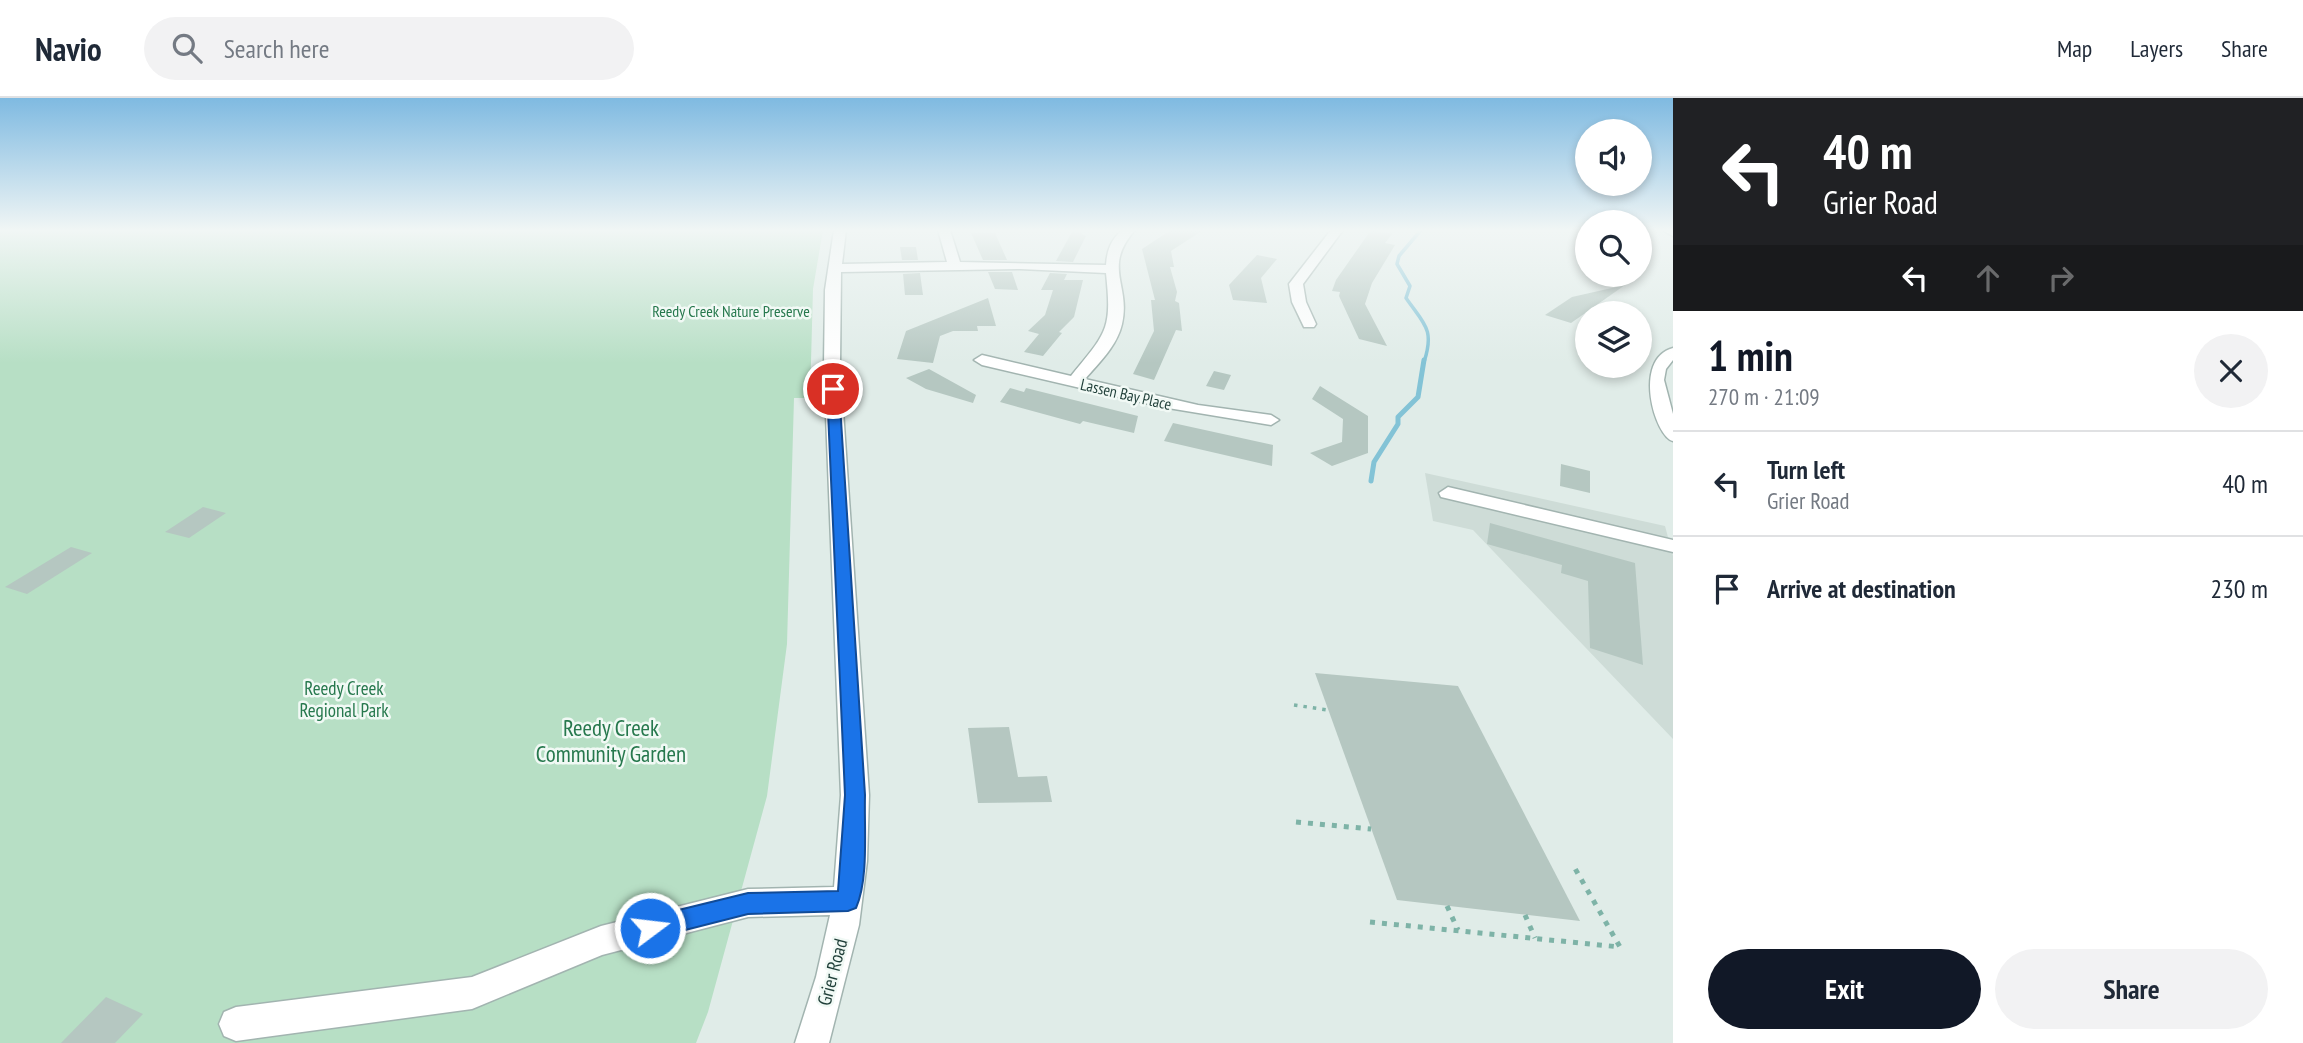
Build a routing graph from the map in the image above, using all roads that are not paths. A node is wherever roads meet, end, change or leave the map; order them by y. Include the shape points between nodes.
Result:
1 (834, 274) edge
2 (1113, 274) edge
3 (1304, 274) edge
4 (1309, 324) dead end
5 (1673, 353) edge
6 (982, 360) dead end
7 (1075, 382) junction
8 (1271, 420) dead end
9 (1673, 436) edge
10 (1448, 492) dead end
11 (1673, 546) edge
12 (848, 901) junction
13 (236, 1024) dead end
14 (811, 1043) edge

1 - 12 street, Grier Road via 834,417 855,795
2 - 7 street via 1114,327
3 - 4 street via 1295,291
5 - 9 street via 1659,363 1655,374
6 - 7 street, Lassen Bay Place
7 - 8 street, Lassen Bay Place via 1228,416
10 - 11 street
12 - 13 street via 748,903 601,941 472,993
12 - 14 street, Grier Road via 832,977

